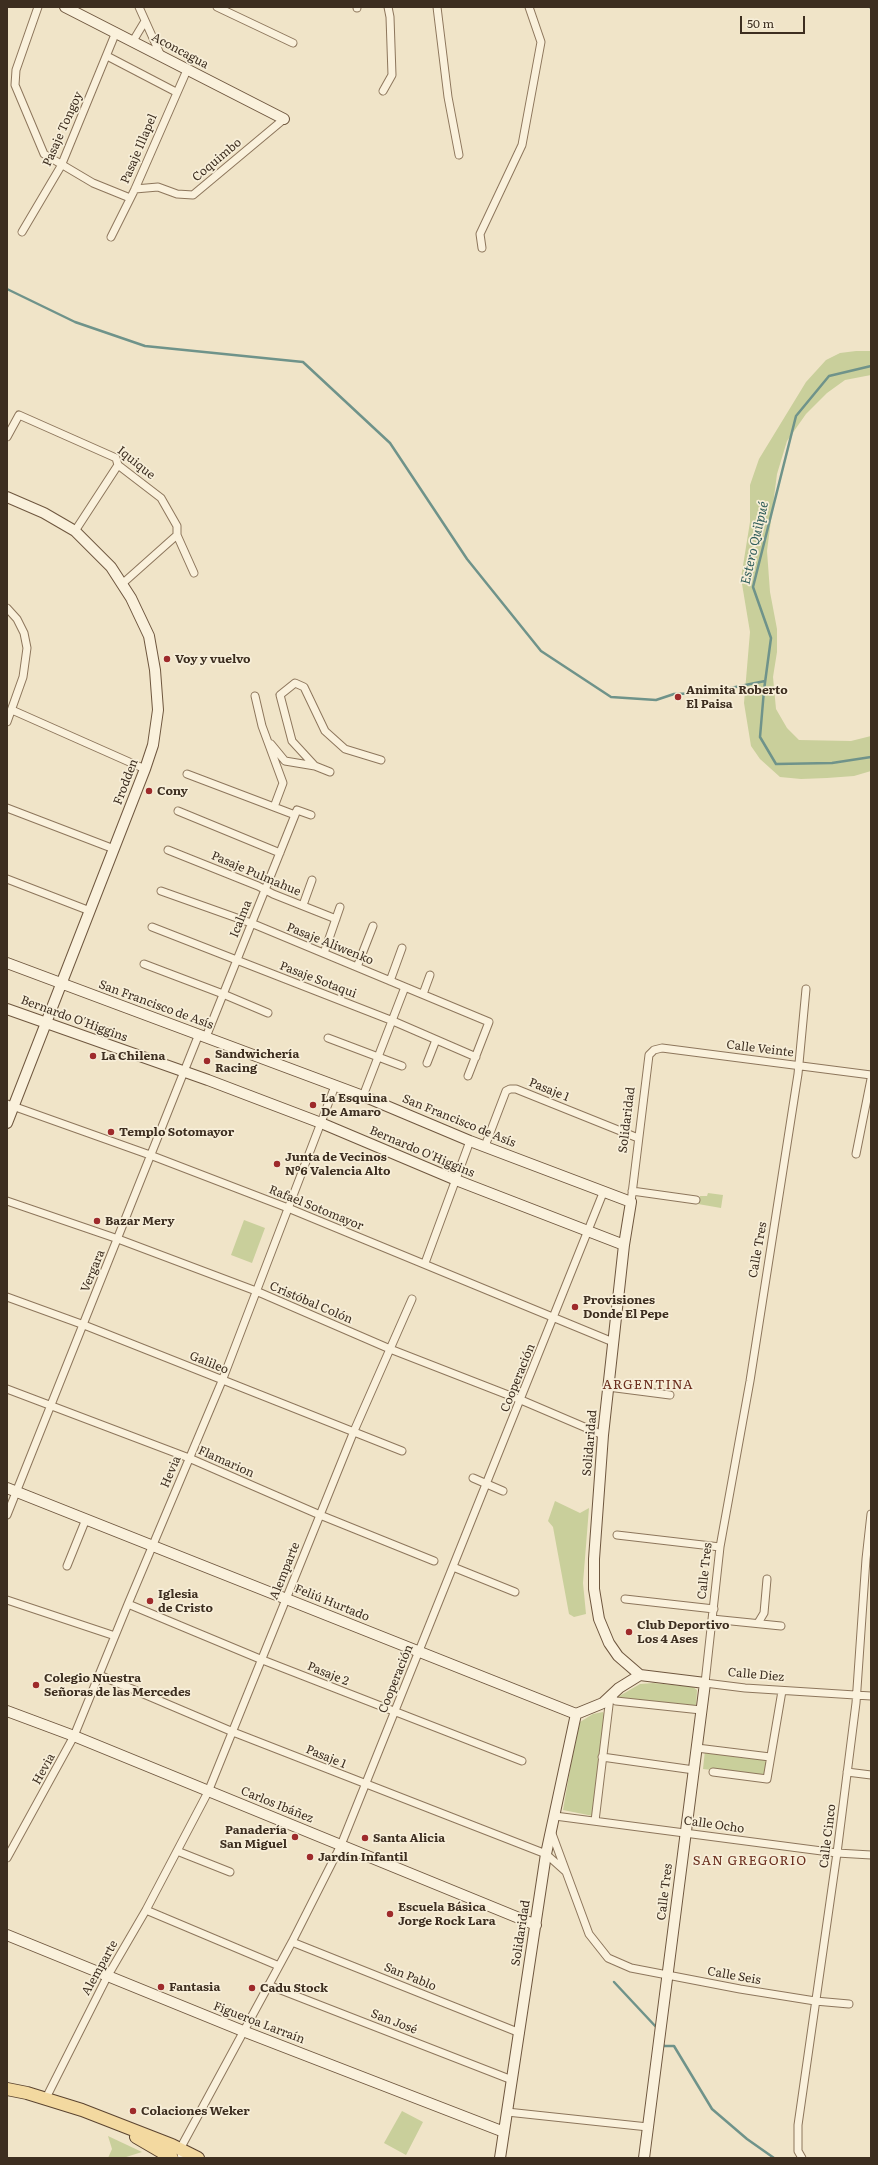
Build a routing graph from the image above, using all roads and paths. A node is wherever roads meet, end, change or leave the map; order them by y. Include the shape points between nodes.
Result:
1 (38, 7) edge
2 (65, 7) edge
3 (139, 7) edge
4 (217, 7) edge
5 (388, 7) edge
6 (437, 7) edge
7 (529, 7) edge
8 (146, 22) junction
9 (116, 32) junction
10 (133, 41) junction
11 (293, 43) dead end
12 (107, 56) junction
13 (161, 56) junction
14 (187, 70) junction
15 (383, 91) dead end
16 (176, 92) junction
17 (284, 119) joint
18 (459, 155) dead end
19 (61, 166) junction
20 (135, 189) junction
21 (130, 198) junction
22 (22, 232) dead end
23 (110, 237) dead end
24 (482, 248) dead end
25 (7, 437) edge
26 (118, 465) junction
27 (7, 497) edge
28 (75, 531) junction
29 (178, 535) junction
30 (194, 573) dead end
31 (122, 584) junction
32 (7, 608) edge
33 (255, 696) dead end
34 (12, 710) junction
35 (7, 722) edge
36 (268, 741) junction
37 (381, 760) dead end
38 (314, 766) junction
39 (145, 769) junction
40 (330, 772) dead end
41 (187, 774) dead end
42 (274, 807) junction
43 (7, 808) edge
44 (178, 811) dead end
45 (296, 812) junction
46 (311, 815) dead end
47 (114, 849) junction
48 (168, 850) dead end
49 (280, 853) junction
50 (7, 879) edge
51 (312, 880) dead end
52 (266, 889) junction
53 (161, 891) dead end
54 (303, 905) junction
55 (340, 907) dead end
56 (90, 911) junction
57 (336, 918) junction
58 (251, 923) junction
59 (373, 926) dead end
60 (152, 927) dead end
61 (402, 948) dead end
62 (324, 953) junction
63 (236, 961) junction
64 (7, 963) edge
65 (144, 964) dead end
66 (357, 967) junction
67 (430, 974) dead end
68 (390, 981) junction
69 (62, 984) junction
70 (405, 987) junction
71 (806, 989) dead end
72 (224, 994) junction
73 (423, 994) junction
74 (7, 1008) edge
75 (268, 1013) dead end
76 (393, 1021) junction
77 (47, 1024) junction
78 (203, 1035) junction
79 (328, 1038) dead end
80 (436, 1040) junction
81 (649, 1055) joint
82 (379, 1057) junction
83 (476, 1057) junction
84 (427, 1063) dead end
85 (799, 1064) junction
86 (402, 1066) dead end
87 (184, 1071) junction
88 (871, 1075) edge
89 (468, 1076) dead end
90 (871, 1079) edge
91 (335, 1086) junction
92 (363, 1096) junction
93 (10, 1105) edge
94 (321, 1123) junction
95 (7, 1124) edge
96 (638, 1138) junction
97 (470, 1141) junction
98 (485, 1146) junction
99 (856, 1154) dead end
100 (150, 1155) junction
101 (456, 1180) junction
102 (632, 1191) junction
103 (603, 1193) junction
104 (696, 1200) dead end
105 (7, 1201) edge
106 (631, 1202) junction
107 (288, 1208) junction
108 (588, 1232) junction
109 (118, 1238) junction
110 (624, 1246) junction
111 (425, 1263) junction
112 (256, 1291) junction
113 (7, 1297) edge
114 (412, 1299) dead end
115 (554, 1318) junction
116 (84, 1324) junction
117 (613, 1342) junction
118 (390, 1349) junction
119 (222, 1381) junction
120 (608, 1387) junction
121 (7, 1389) edge
122 (670, 1395) dead end
123 (521, 1400) junction
124 (51, 1405) junction
125 (354, 1431) junction
126 (603, 1435) junction
127 (402, 1451) dead end
128 (189, 1458) junction
129 (473, 1478) dead end
130 (487, 1484) junction
131 (12, 1490) edge
132 (503, 1491) dead end
133 (871, 1514) edge
134 (320, 1515) junction
135 (7, 1516) edge
136 (86, 1519) junction
137 (617, 1535) dead end
138 (152, 1545) junction
139 (720, 1548) junction
140 (868, 1559) edge
141 (434, 1561) dead end
142 (67, 1566) dead end
143 (453, 1567) junction
144 (767, 1579) dead end
145 (515, 1592) dead end
146 (285, 1598) junction
147 (625, 1599) dead end
148 (7, 1600) edge
149 (128, 1604) junction
150 (714, 1609) junction
151 (712, 1618) junction
152 (758, 1624) junction
153 (781, 1626) dead end
154 (115, 1636) junction
155 (419, 1652) junction
156 (260, 1659) junction
157 (99, 1675) junction
158 (640, 1675) junction
159 (705, 1683) junction
160 (782, 1691) junction
161 (856, 1695) junction
162 (871, 1696) edge
163 (610, 1697) junction
164 (701, 1710) junction
165 (7, 1711) edge
166 (394, 1712) junction
167 (576, 1714) junction
168 (233, 1732) junction
169 (74, 1736) junction
170 (697, 1748) junction
171 (602, 1757) junction
172 (770, 1757) junction
173 (522, 1761) dead end
174 (694, 1770) junction
175 (713, 1772) dead end
176 (846, 1772) junction
177 (871, 1775) edge
178 (365, 1784) junction
179 (208, 1792) junction
180 (555, 1816) junction
181 (595, 1821) junction
182 (551, 1831) junction
183 (686, 1833) junction
184 (341, 1845) junction
185 (177, 1851) junction
186 (837, 1853) junction
187 (546, 1854) junction
188 (871, 1855) edge
189 (7, 1858) edge
190 (565, 1871) junction
191 (230, 1872) dead end
192 (146, 1910) junction
193 (536, 1925) junction
194 (7, 1935) edge
195 (292, 1942) junction
196 (279, 1966) junction
197 (668, 1975) junction
198 (107, 1977) junction
199 (268, 1985) junction
200 (815, 2001) junction
201 (849, 2004) dead end
202 (243, 2031) junction
203 (520, 2033) junction
204 (512, 2080) junction
205 (7, 2089) edge
206 (46, 2098) junction
207 (507, 2112) junction
208 (648, 2128) junction
209 (504, 2132) junction
210 (178, 2155) edge
211 (198, 2158) edge
212 (500, 2158) edge
213 (644, 2158) edge
214 (802, 2158) edge

1 - 19 street via 16,70 15,86 44,154
2 - 9 main road, Aconcagua
3 - 8 street
4 - 11 street
5 - 15 street via 392,74
6 - 18 street via 448,97
7 - 24 street via 541,42 522,145 480,234
8 - 10 street
8 - 13 street
9 - 10 main road, Aconcagua
9 - 12 street, Pasaje Tongoy
10 - 13 main road, Aconcagua
12 - 16 street
12 - 19 street, Pasaje Tongoy
13 - 14 main road, Aconcagua
14 - 16 street, Pasaje Illapel
14 - 17 main road, Aconcagua
16 - 20 street, Pasaje Illapel
17 - 20 street, Coquimbo via 193,195 177,194 158,187
19 - 21 street
19 - 22 street, Pasaje Tongoy
20 - 21 street, Pasaje Illapel
21 - 23 street, Pasaje Illapel
25 - 26 street, Iquique via 19,415 116,458
26 - 28 street
26 - 29 street, Iquique via 161,498 178,526
27 - 28 main road, Frodden via 44,513
28 - 31 main road, Frodden via 92,546
29 - 30 street, Iquique
29 - 31 street
31 - 39 main road, Frodden via 149,636 155,670 158,710 153,745
32 - 34 street via 21,626 27,648 23,676
33 - 36 street
34 - 35 street
34 - 39 street
36 - 38 street via 286,761
36 - 42 street via 283,783
37 - 38 street via 346,749 325,731 304,687 295,683 280,694 292,741
38 - 40 street
39 - 47 main road, Frodden
41 - 42 street
42 - 45 street
43 - 47 street
44 - 49 street
45 - 46 street
45 - 49 street, Icalma
47 - 56 main road, Frodden
48 - 52 street, Pasaje Pulmahue
49 - 52 street, Icalma
50 - 56 street
51 - 54 street
52 - 54 street, Pasaje Pulmahue
52 - 58 street, Icalma
53 - 58 street, Pasaje Aliwenko
54 - 57 street, Pasaje Pulmahue
55 - 57 street
56 - 69 main road, Frodden
57 - 62 street
58 - 62 street, Pasaje Aliwenko
58 - 63 street, Icalma
59 - 66 street
60 - 63 street, Pasaje Sotaqui
61 - 68 street
62 - 66 street, Pasaje Aliwenko
63 - 72 street, Icalma
63 - 76 street, Pasaje Sotaqui
64 - 69 main road, San Francisco de Asís
65 - 72 street
66 - 68 street, Pasaje Aliwenko
67 - 73 street
68 - 70 street, Pasaje Aliwenko
69 - 77 main road, Frodden
69 - 78 main road, San Francisco de Asís
70 - 73 street, Pasaje Aliwenko
70 - 76 street
71 - 85 street, Calle Tres
72 - 75 street
72 - 78 street, Icalma
73 - 83 street, Pasaje Aliwenko via 489,1022
74 - 77 main road, Bernardo O'Higgins
76 - 80 street, Pasaje Sotaqui
76 - 82 street
77 - 87 main road, Bernardo O'Higgins
77 - 93 main road, Frodden
78 - 87 street, Vergara
78 - 91 main road, San Francisco de Asís
79 - 82 street
80 - 83 street, Pasaje Sotaqui
80 - 84 street
81 - 85 street, Calle Veinte via 654,1050 662,1048
81 - 96 street, Solidaridad
82 - 86 street
82 - 92 street
83 - 89 street
85 - 88 street, Calle Veinte
85 - 139 street, Calle Tres via 778,1209
87 - 94 main road, Bernardo O'Higgins
87 - 100 street, Vergara
90 - 99 street
91 - 92 main road, San Francisco de Asís
91 - 94 street, Hevia
92 - 97 main road, San Francisco de Asís
93 - 95 main road, Frodden
93 - 100 street, Rafael Sotomayor
94 - 101 main road, Bernardo O'Higgins
94 - 107 street, Hevia
96 - 98 street, Pasaje 1 via 516,1089 510,1089 506,1091
96 - 102 street, Solidaridad
97 - 98 main road, San Francisco de Asís
97 - 101 street
98 - 103 main road, San Francisco de Asís
100 - 107 street, Rafael Sotomayor
100 - 109 street, Vergara
101 - 108 main road, Bernardo O'Higgins
101 - 111 street
102 - 104 street
102 - 106 street, Solidaridad
103 - 106 main road, San Francisco de Asís
103 - 108 street, Cooperación
105 - 109 street, Cristóbal Colón
106 - 110 main road, Solidaridad
107 - 111 street, Rafael Sotomayor
107 - 112 street, Hevia
108 - 110 main road, Bernardo O'Higgins
108 - 115 street, Cooperación
109 - 112 street, Cristóbal Colón
109 - 116 street, Vergara
110 - 117 main road, Solidaridad
111 - 115 street, Rafael Sotomayor
112 - 118 street, Cristóbal Colón
112 - 119 street, Hevia
113 - 116 street, Galileo
114 - 118 street, Alemparte
115 - 117 street, Rafael Sotomayor
115 - 123 street, Cooperación
116 - 119 street, Galileo
116 - 124 street, Vergara
117 - 120 main road, Solidaridad
118 - 123 street, Cristóbal Colón
118 - 125 street, Alemparte
119 - 125 street, Galileo
119 - 128 street, Hevia
120 - 122 street
120 - 126 main road, Solidaridad
121 - 124 street, Flamarion
123 - 126 street, Cristóbal Colón
123 - 130 street, Cooperación
124 - 128 street, Flamarion
124 - 131 street, Vergara
125 - 127 street, Galileo
125 - 134 street, Alemparte
126 - 158 main road, Solidaridad via 594,1559 596,1605 609,1643 618,1656
128 - 134 street, Flamarion
128 - 138 street, Hevia
129 - 130 street
130 - 132 street
130 - 143 street, Cooperación
131 - 135 street, Vergara
131 - 136 main road, Feliú Hurtado
133 - 140 street, Calle Cinco
134 - 141 street, Flamarion
134 - 146 street, Alemparte
136 - 138 main road, Feliú Hurtado
136 - 142 street
137 - 139 street
138 - 146 main road, Feliú Hurtado
138 - 149 street, Hevia
139 - 150 street, Calle Tres
140 - 161 street, Calle Cinco
143 - 145 street
143 - 155 street, Cooperación
144 - 152 street via 764,1613
146 - 155 main road, Feliú Hurtado
146 - 156 street, Alemparte
147 - 150 street
148 - 154 street
149 - 154 street, Hevia
149 - 156 street, Pasaje 2
150 - 151 street, Calle Tres
151 - 152 street
151 - 159 street, Calle Tres
152 - 153 street
154 - 157 street, Hevia
155 - 166 street, Cooperación
155 - 167 main road, Feliú Hurtado
156 - 166 street, Pasaje 2
156 - 168 street, Alemparte
157 - 168 street, Pasaje 1
157 - 169 street, Hevia
158 - 159 main road, Calle Diez
158 - 163 main road
159 - 160 street, Calle Diez
159 - 164 main road, Calle Tres
160 - 161 street, Calle Diez
160 - 172 street
161 - 162 street, Calle Diez
161 - 176 street, Calle Cinco
163 - 164 street via 616,1701
163 - 167 main road via 592,1709
163 - 171 street
164 - 170 main road, Calle Tres
165 - 169 main road, Carlos Ibáñez
166 - 173 street, Pasaje 2
166 - 178 street, Cooperación
167 - 180 main road, Solidaridad
168 - 178 street, Pasaje 1
168 - 179 street, Alemparte
169 - 179 main road, Carlos Ibáñez
169 - 189 street, Hevia
170 - 172 street
170 - 174 main road, Calle Tres
171 - 174 street
171 - 181 street
172 - 175 street via 767,1779
174 - 183 main road, Calle Tres
176 - 177 street
176 - 186 street, Calle Cinco
178 - 184 street, Cooperación
178 - 187 street, Pasaje 1
179 - 184 main road, Carlos Ibáñez
179 - 185 street, Alemparte
180 - 181 street, Calle Ocho
180 - 182 main road, Solidaridad
181 - 183 street, Calle Ocho
182 - 187 main road, Solidaridad
182 - 190 street
183 - 186 street, Calle Ocho
183 - 197 main road, Calle Tres
184 - 193 main road, Carlos Ibáñez
184 - 195 street, Cooperación
185 - 191 street
185 - 192 street, Alemparte
186 - 188 street, Calle Ocho
186 - 200 street, Calle Cinco
187 - 190 street
187 - 193 main road, Solidaridad
190 - 197 street, Calle Seis via 589,1934 600,1950 617,1963
192 - 196 street
192 - 198 street, Alemparte
193 - 203 main road, Solidaridad
194 - 198 main road, Figueroa Larraín
195 - 196 street, Cooperación
195 - 203 street, San Pablo
196 - 199 street, Cooperación
197 - 200 street, Calle Seis
197 - 208 main road, Calle Tres
198 - 202 main road, Figueroa Larraín
198 - 206 street, Alemparte
199 - 202 street, Cooperación
199 - 204 street, San José
200 - 201 street, Calle Seis
200 - 214 street, Calle Cinco via 798,2125 798,2151
202 - 209 main road, Figueroa Larraín
202 - 210 street, Cooperación
203 - 204 main road, Solidaridad
204 - 207 main road, Solidaridad
205 - 206 main road
206 - 210 main road via 101,2117
207 - 208 street
207 - 209 main road, Solidaridad
208 - 213 main road, Calle Tres
209 - 212 main road, Solidaridad
210 - 211 main road

